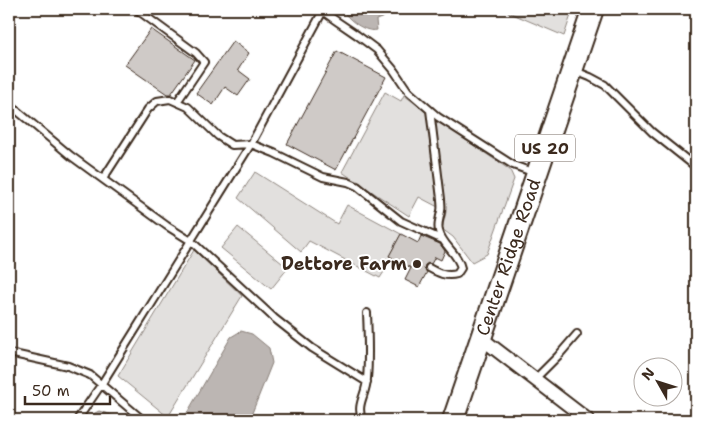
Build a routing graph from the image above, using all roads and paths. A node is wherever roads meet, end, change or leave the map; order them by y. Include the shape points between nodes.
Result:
1 (136, 9) edge
2 (322, 9) edge
3 (593, 9) edge
4 (572, 70) junction
5 (177, 102) junction
6 (9, 104) edge
7 (430, 110) junction
8 (251, 144) junction
9 (696, 168) edge
10 (536, 174) junction
11 (102, 179) junction
12 (191, 240) junction
13 (443, 240) junction
14 (429, 268) dead end
15 (368, 313) dead end
16 (577, 334) dead end
17 (481, 338) junction
18 (9, 352) edge
19 (535, 379) junction
20 (367, 382) junction
21 (101, 385) junction
22 (76, 420) edge
23 (143, 420) edge
24 (362, 420) edge
25 (453, 420) edge
26 (588, 420) edge

1 - 5 lane via 204,62
2 - 7 lane via 377,50 408,91
2 - 8 lane
3 - 4 main road, Center Ridge Road / US 20
4 - 9 lane via 605,85 652,132
4 - 10 main road, Center Ridge Road / US 20
5 - 8 lane via 188,107 232,145
5 - 11 lane via 170,98 157,101 148,109
6 - 11 lane
7 - 10 lane via 513,165
7 - 13 lane via 441,199 438,230
8 - 12 lane
8 - 13 lane via 323,177 357,186 401,221
10 - 17 main road, Center Ridge Road / US 20
11 - 12 lane
12 - 20 lane via 274,318 312,348
12 - 21 lane
13 - 14 lane via 461,268 451,276
15 - 20 lane
16 - 19 lane
17 - 19 street
17 - 25 main road, Center Ridge Road / US 20
18 - 21 lane via 68,366 90,375
19 - 26 street
20 - 24 lane via 358,411
21 - 22 lane
21 - 23 lane

